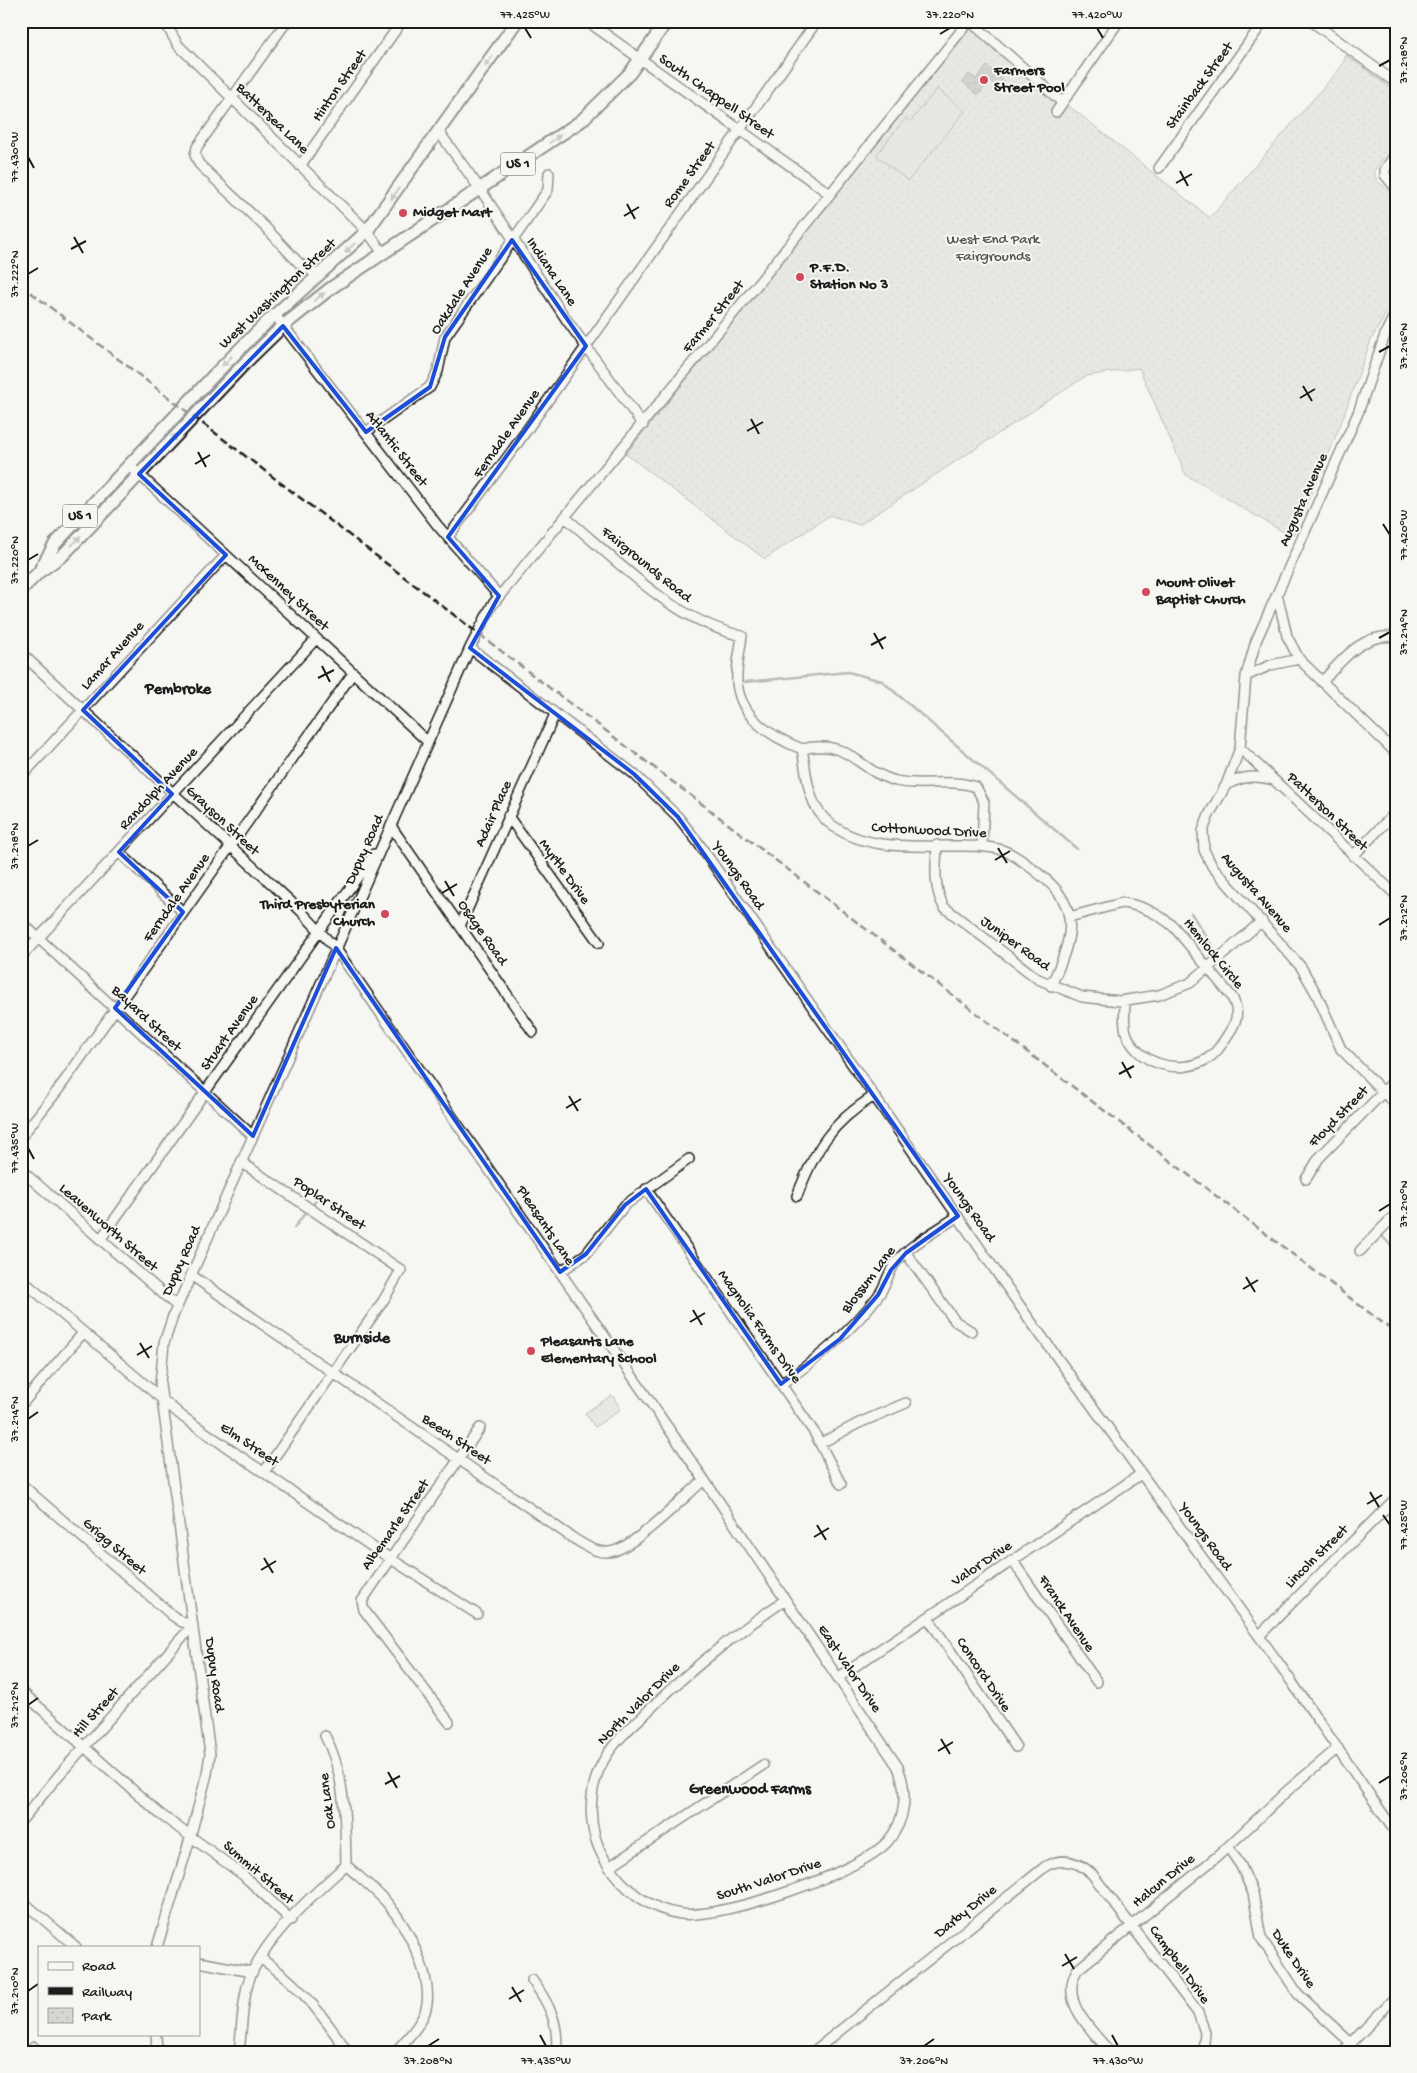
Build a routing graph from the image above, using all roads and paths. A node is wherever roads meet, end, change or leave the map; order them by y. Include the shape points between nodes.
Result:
1 (164, 21) edge
2 (287, 21) edge
3 (402, 21) edge
4 (517, 21) edge
5 (587, 21) edge
6 (667, 21) edge
7 (817, 21) edge
8 (970, 21) edge
9 (1118, 21) edge
10 (1264, 21) edge
11 (1310, 21) edge
12 (640, 59) junction
13 (1396, 83) edge
14 (233, 100) junction
15 (1062, 102) junction
16 (1056, 112) dead end
17 (739, 130) junction
18 (439, 132) junction
19 (1396, 153) edge
20 (300, 166) junction
21 (1159, 168) dead end
22 (549, 173) dead end
23 (1396, 188) edge
24 (480, 189) junction
25 (830, 194) junction
26 (367, 231) junction
27 (512, 240) junction
28 (383, 253) junction
29 (319, 276) junction
30 (1396, 312) edge
31 (275, 315) junction
32 (283, 326) junction
33 (586, 346) junction
34 (642, 425) junction
35 (366, 432) junction
36 (128, 465) junction
37 (139, 474) junction
38 (565, 517) junction
39 (448, 537) junction
40 (226, 555) junction
41 (39, 572) junction
42 (21, 590) edge
43 (1277, 594) junction
44 (499, 596) junction
45 (479, 629) joint
46 (1396, 637) edge
47 (316, 639) junction
48 (470, 648) junction
49 (21, 653) edge
50 (1299, 659) junction
51 (352, 673) junction
52 (1246, 676) junction
53 (1322, 682) junction
54 (83, 710) junction
55 (555, 714) junction
56 (428, 742) junction
57 (1240, 748) junction
58 (802, 749) junction
59 (1396, 753) edge
60 (21, 777) edge
61 (1274, 780) junction
62 (1226, 786) junction
63 (172, 794) junction
64 (1396, 812) edge
65 (508, 816) junction
66 (390, 826) junction
67 (384, 842) junction
68 (937, 845) junction
69 (982, 846) junction
70 (230, 847) junction
71 (119, 852) junction
72 (1353, 856) junction
73 (1396, 896) edge
74 (183, 912) junction
75 (1069, 917) junction
76 (1262, 921) junction
77 (21, 922) edge
78 (460, 926) junction
79 (319, 930) junction
80 (39, 938) junction
81 (599, 943) dead end
82 (336, 949) junction
83 (21, 958) edge
84 (1208, 968) junction
85 (1050, 986) junction
86 (1125, 1001) junction
87 (115, 1008) junction
88 (533, 1032) dead end
89 (1396, 1079) edge
90 (205, 1092) junction
91 (1382, 1092) junction
92 (874, 1096) junction
93 (1396, 1105) edge
94 (253, 1136) junction
95 (21, 1137) edge
96 (689, 1159) dead end
97 (241, 1162) junction
98 (21, 1170) edge
99 (1306, 1178) dead end
100 (646, 1189) junction
101 (797, 1196) dead end
102 (1396, 1214) edge
103 (958, 1216) junction
104 (100, 1240) junction
105 (1360, 1251) dead end
106 (906, 1253) junction
107 (560, 1272) junction
108 (191, 1275) junction
109 (21, 1279) edge
110 (177, 1306) junction
111 (970, 1331) dead end
112 (83, 1333) junction
113 (332, 1372) junction
114 (781, 1384) junction
115 (162, 1400) junction
116 (906, 1403) dead end
117 (21, 1405) edge
118 (480, 1428) dead end
119 (821, 1443) junction
120 (459, 1459) junction
121 (264, 1472) junction
122 (1141, 1474) junction
123 (704, 1480) junction
124 (21, 1484) edge
125 (840, 1484) dead end
126 (1396, 1498) edge
127 (730, 1519) joint
128 (391, 1558) junction
129 (1012, 1560) junction
130 (785, 1600) junction
131 (477, 1614) dead end
132 (928, 1618) junction
133 (193, 1625) junction
134 (1259, 1636) junction
135 (839, 1677) junction
136 (1097, 1682) dead end
137 (21, 1691) edge
138 (449, 1722) dead end
139 (324, 1736) dead end
140 (85, 1746) junction
141 (1016, 1747) dead end
142 (1338, 1748) junction
143 (763, 1765) dead end
144 (21, 1821) edge
145 (1396, 1832) edge
146 (190, 1836) junction
147 (886, 1844) joint
148 (1228, 1847) junction
149 (346, 1865) junction
150 (609, 1867) junction
151 (21, 1900) edge
152 (291, 1920) junction
153 (1132, 1924) junction
154 (75, 1946) edge
155 (157, 1946) edge
156 (260, 1958) junction
157 (200, 1962) edge
158 (252, 1972) junction
159 (532, 1980) dead end
160 (1396, 1996) edge
161 (156, 2036) edge
162 (1351, 2043) junction
163 (342, 2050) edge
164 (157, 2052) edge
165 (239, 2052) edge
166 (395, 2052) edge
167 (556, 2052) edge
168 (813, 2052) edge
169 (1110, 2052) edge
170 (1203, 2052) edge
171 (1344, 2052) edge

1 - 14 street, Battersea Lane via 178,45
2 - 14 street
3 - 20 street, Hinton Street
4 -> 18 main road, West Washington Street / US 1
5 - 12 street, South Chappell Street
6 - 12 main road, US 1
7 - 17 street, Rome Street
8 - 15 street
8 - 25 street, Farmer Street
9 - 15 street
10 - 21 street, Stainback Street
11 - 13 street
12 - 17 street, South Chappell Street
24 -> 12 main road, US 1 via 581,121 618,86
14 - 20 street, Battersea Lane
14 - 29 street via 197,147 196,160 299,262
15 - 16 street
17 - 25 street, South Chappell Street
17 - 33 street, Rome Street
18 - 24 street, Indiana Lane
18 -> 26 main road, West Washington Street / US 1
19 - 23 street via 1385,170 1385,175
20 - 26 street, Battersea Lane
22 - 27 street, Oakdale Avenue via 548,190
24 - 27 street, Indiana Lane
24 - 28 main road, US 1
25 - 34 street, Farmer Street
26 - 28 street, Battersea Lane
26 -> 29 main road, West Washington Street / US 1
27 - 33 street, Indiana Lane
27 - 35 street, Oakdale Avenue via 445,336 438,371 430,387
32 -> 28 main road, US 1
29 - 31 main road, West Washington Street / US 1
30 - 43 street, Augusta Avenue via 1382,341 1358,413
31 - 32 street, Atlantic Street
31 -> 36 main road, West Washington Street / US 1
32 - 35 street, Atlantic Street
37 -> 32 main road, West Washington Street / US 1
33 - 34 street, Indiana Lane
33 - 39 street, Ferndale Avenue
34 - 38 street, Farmer Street
35 - 39 street, Atlantic Street
36 - 37 street, McKenney Street
36 - 41 main road, West Washington Street / US 1 via 55,544
37 - 40 street, McKenney Street
41 -> 37 main road, West Washington Street / US 1 via 63,556
38 - 44 street, Farmer Street
38 - 58 street, Fairgrounds Road via 681,612 711,627 742,636 737,684 744,704 767,732
39 - 44 street, Atlantic Street
40 - 47 street, McKenney Street
40 - 54 street, Lamar Avenue
41 - 42 main road, West Washington Street / US 1
43 - 50 street via 1287,636
43 - 52 street, Augusta Avenue via 1256,641
44 - 45 street, Farmer Street
45 - 48 street, Dupuy Road
46 - 53 street via 1373,638 1358,645
47 - 51 street, McKenney Street
47 - 63 street, Randolph Avenue
48 - 55 street, Youngs Road
48 - 56 street, Dupuy Road
49 - 54 street, Grayson Street
50 - 52 street via 1271,665
50 - 53 street
51 - 56 street, McKenney Street
51 - 70 street, Ferndale Avenue
52 - 57 street, Augusta Avenue
53 - 59 street
54 - 60 street, Lamar Avenue
54 - 63 street, Grayson Street
55 - 65 street, Adair Place
55 - 92 street, Youngs Road via 634,774 693,835
56 - 66 street, Dupuy Road
57 - 61 street, Patterson Street
57 - 62 street, Augusta Avenue
58 - 68 street, Cottonwood Drive via 814,805 839,830 871,843
58 - 69 street via 820,745 841,750 880,776 899,782 965,783 976,787 984,802
61 - 62 street via 1249,776
61 - 72 street, Patterson Street
62 - 76 street, Augusta Avenue via 1205,822 1204,850 1212,866
63 - 70 street, Grayson Street
63 - 71 street, Randolph Avenue
64 - 72 street
65 - 78 street, Adair Place
65 - 81 street, Myrtle Drive
66 - 67 street, Dupuy Road
66 - 78 street, Osage Road
67 - 79 street, Stuart Avenue
67 - 82 street, Dupuy Road
68 - 69 street, Cottonwood Drive
68 - 85 street, Juniper Road via 936,889 944,907
69 - 75 street, Cottonwood Drive via 1012,854 1049,882 1062,898
70 - 74 street, Ferndale Avenue
70 - 79 street, Grayson Street
71 - 74 street
71 - 80 street, Randolph Avenue
72 - 73 street, Patterson Street
74 - 87 street, Ferndale Avenue
75 - 84 street, Hemlock Circle via 1108,906 1130,904 1170,923
75 - 85 street, Cottonwood Drive via 1067,949
76 - 84 street, Juniper Road
76 - 91 street, Augusta Avenue via 1310,980 1341,1049
77 - 80 street, Bayard Street
78 - 88 street, Osage Road
79 - 82 street, Grayson Street
79 - 90 street, Stuart Avenue
80 - 83 street, Randolph Avenue
80 - 87 street, Bayard Street
82 - 94 street, Dupuy Road
82 - 107 street, Pleasants Lane
84 - 86 street, Juniper Road via 1190,983 1176,989
84 - 86 street, Hemlock Circle via 1232,997 1237,1018 1213,1054 1202,1061 1170,1067 1149,1060 1129,1038
85 - 86 street, Juniper Road via 1082,996
87 - 90 street, Bayard Street
87 - 95 street, Ferndale Avenue
89 - 91 street, Floyd Street
90 - 94 street, Bayard Street
90 - 104 street, Stuart Avenue
91 - 93 street, Augusta Avenue
91 - 99 street, Floyd Street via 1318,1158
92 - 101 street via 844,1118 825,1138 809,1163
92 - 103 street, Youngs Road
94 - 97 street, Dupuy Road
96 - 100 street
97 - 108 street, Dupuy Road
97 - 113 street, Poplar Street via 400,1270 383,1301
98 - 104 street, Leavenworth Street
100 - 107 street via 619,1210 586,1254
100 - 114 street, Magnolia Farms Drive
102 - 105 street
103 - 106 street, Blossum Lane
103 - 122 street, Youngs Road
104 - 110 street, Leavenworth Street
106 - 111 street via 955,1321
106 - 114 street, Blossum Lane via 891,1270 878,1296 840,1339
107 - 123 street, Pleasants Lane
108 - 110 street, Dupuy Road
108 - 113 street, Beech Street
109 - 112 street, Elm Street
110 - 115 street, Dupuy Road via 162,1352
112 - 115 street, Elm Street
112 - 117 street
113 - 120 street, Beech Street
113 - 121 street
114 - 119 street, Magnolia Farms Drive
115 - 121 street, Elm Street
115 - 133 street, Dupuy Road
116 - 119 street
118 - 120 street, Albemarle Street
119 - 125 street, Magnolia Farms Drive
120 - 123 street, Beech Street via 573,1538 598,1551 608,1552 630,1545
120 - 128 street, Albemarle Street
121 - 128 street, Elm Street
122 - 129 street, Valor Drive
122 - 134 street, Youngs Road
123 - 127 street, Pleasants Lane
124 - 133 street, Grigg Street via 173,1616
126 - 134 street, Lincoln Street
127 - 130 street, East Valor Drive
128 - 131 street, Elm Street
128 - 138 street, Albemarle Street via 362,1601 364,1610
129 - 132 street, Valor Drive
129 - 136 street, Franck Avenue
130 - 135 street, East Valor Drive
130 - 150 street, North Valor Drive via 690,1671 611,1749 598,1773 591,1810 596,1844
132 - 135 street, Valor Drive
132 - 141 street, Concord Drive
133 - 140 street, Hill Street
133 - 146 street, Dupuy Road via 210,1754
134 - 142 street, Youngs Road
135 - 147 street, East Valor Drive via 893,1756 902,1778 903,1810 895,1832
137 - 140 street, Summit Street
139 - 149 street, Oak Lane via 337,1762 341,1784
140 - 144 street, Hill Street
140 - 146 street, Summit Street via 160,1814
142 - 145 street, Youngs Road
142 - 148 street, Halcun Drive via 1287,1790
143 - 150 street
146 - 152 street, Summit Street via 243,1875
146 - 155 street, Dupuy Road
147 - 150 street, South Valor Drive via 865,1859 834,1873 777,1895 710,1913 682,1914 653,1906 632,1892
148 - 153 street, Halcun Drive
148 - 162 street, Duke Drive via 1241,1866 1253,1894 1260,1938 1298,1994
149 - 152 street, Summit Street
149 - 166 street via 390,1906 425,1972 428,1991 425,2012 415,2030
151 - 154 street
152 - 156 street
153 - 168 street, Darby Drive via 1086,1868 1066,1861 1052,1863
153 - 169 street, Halcun Drive via 1077,1970 1072,1984 1074,2006
153 - 170 street, Campbell Drive via 1198,2013 1205,2032
156 - 158 street
156 - 163 street via 297,1986 327,2020
157 - 158 street
158 - 165 street
159 - 167 street via 554,2017
160 - 162 street
161 - 164 street
162 - 171 street

